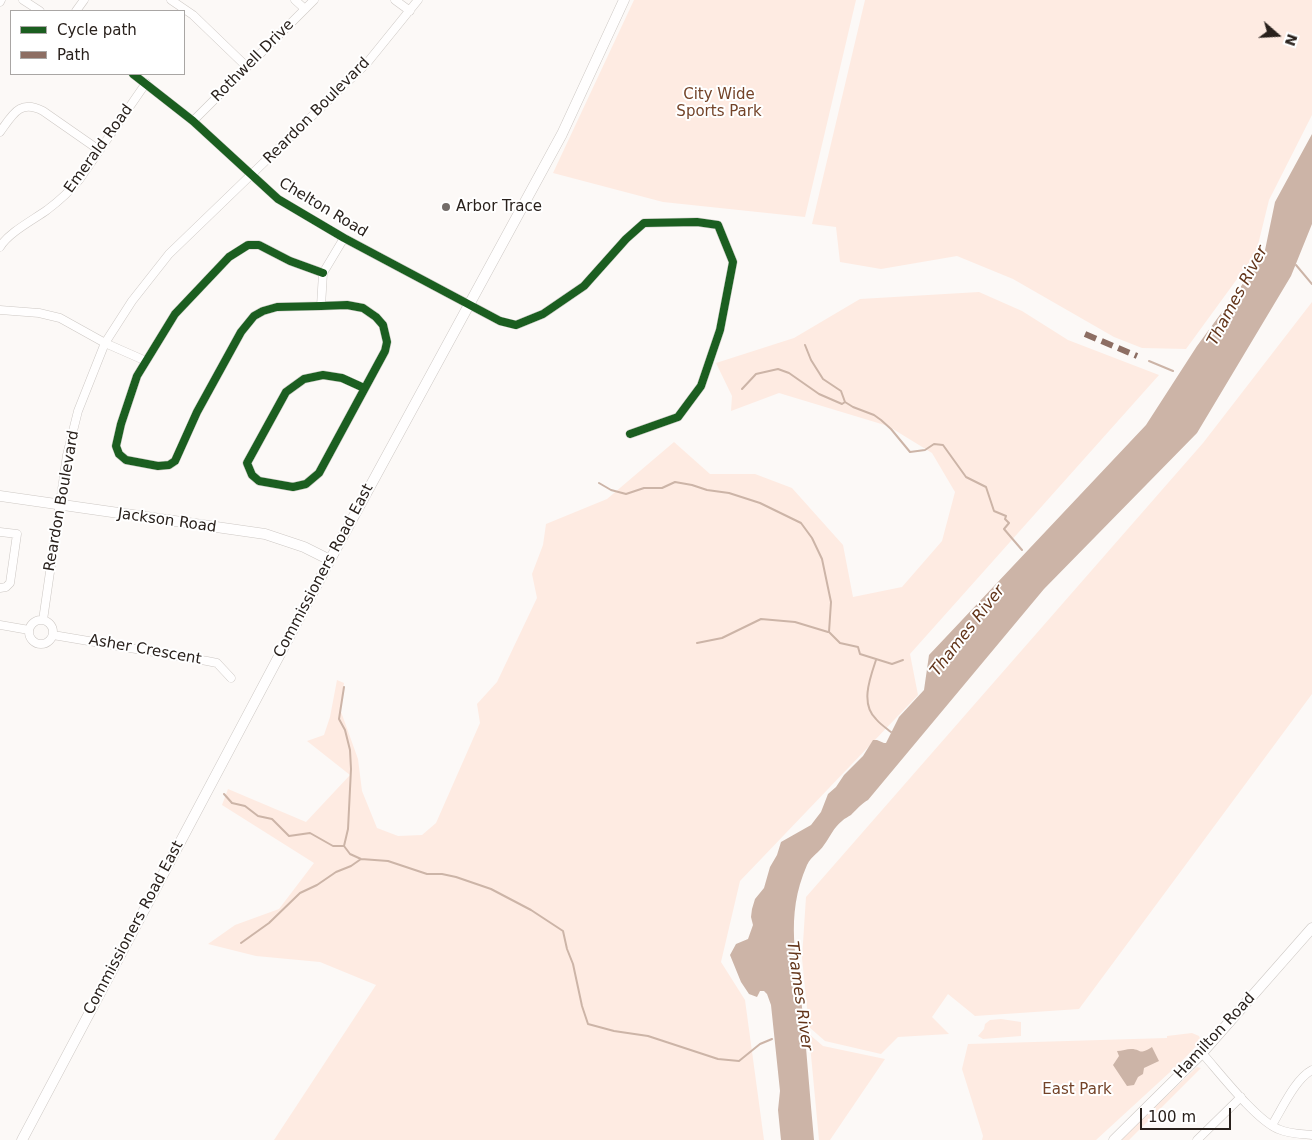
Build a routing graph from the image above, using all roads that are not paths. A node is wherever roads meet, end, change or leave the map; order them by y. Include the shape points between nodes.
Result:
1 (23, 0) edge
2 (171, 0) edge
3 (295, 0) edge
4 (314, 0) edge
5 (394, 0) edge
6 (418, 0) edge
7 (624, 0) edge
8 (305, 9) junction
9 (38, 10) edge
10 (410, 11) junction
11 (247, 67) junction
12 (134, 75) edge
13 (146, 83) junction
14 (193, 121) junction
15 (0, 132) edge
16 (99, 150) junction
17 (252, 176) junction
18 (344, 238) junction
19 (0, 247) edge
20 (323, 273) junction
21 (469, 304) junction
22 (321, 306) junction
23 (0, 310) edge
24 (105, 343) junction
25 (146, 361) junction
26 (364, 388) junction
27 (630, 434) dead end
28 (0, 496) edge
29 (59, 506) junction
30 (0, 532) edge
31 (330, 560) junction
32 (0, 588) edge
33 (43, 620) junction
34 (0, 625) edge
35 (29, 630) junction
36 (53, 635) junction
37 (230, 678) dead end
38 (1312, 928) edge
39 (1202, 1052) junction
40 (1312, 1070) edge
41 (1241, 1097) junction
42 (1272, 1125) junction
43 (1312, 1135) edge
44 (22, 1140) edge
45 (1114, 1140) edge
46 (1197, 1140) edge

1 - 9 street
2 - 11 street via 193,14
3 - 8 street
4 - 8 street, Rothwell Drive
5 - 10 street
6 - 10 street, Reardon Boulevard
7 - 21 main road, Commissioners Road East via 562,134
8 - 11 street, Rothwell Drive
10 - 17 street, Reardon Boulevard via 367,63
11 - 14 street, Rothwell Drive
12 - 13 street, Chelton Road
13 - 14 street, Chelton Road
13 - 16 street, Emerald Road
14 - 17 street, Chelton Road
15 - 16 street via 22,106 33,106
16 - 19 street, Emerald Road via 69,192 11,235
17 - 18 street, Chelton Road via 278,200
17 - 24 street, Reardon Boulevard via 169,254 132,300
18 - 20 street
18 - 21 street, Chelton Road
20 - 22 street
20 - 25 street via 259,245 248,245 229,257 175,314
21 - 27 street, Chelton Road via 516,325 543,314 584,286 644,223 697,222 718,226 733,262 720,330 701,386 678,417
21 - 31 main road, Commissioners Road East
22 - 25 street via 277,307 258,313 246,324 197,412 180,453 169,465 126,460 116,446 121,424
22 - 26 street via 363,308 382,325 387,342 385,351
23 - 24 street via 60,318
24 - 25 street
24 - 29 street, Reardon Boulevard via 78,411
26 - 26 street via 319,473 306,484 293,487 259,481 252,475 247,463 286,392 304,379 323,375 342,378
28 - 29 main road, Jackson Road
29 - 31 main road, Jackson Road via 265,534
29 - 33 street, Reardon Boulevard
30 - 32 street via 17,534 10,582
31 - 44 main road, Commissioners Road East
33 - 35 street via 33,623
33 - 36 street via 52,625
34 - 35 street
35 - 36 street via 31,640 39,645 47,643
36 - 37 street, Asher Crescent via 207,660 217,663
38 - 39 main road, Hamilton Road
39 - 41 street
39 - 45 main road, Hamilton Road
40 - 42 street via 1304,1074
41 - 42 street
41 - 46 street
42 - 43 street via 1292,1134

